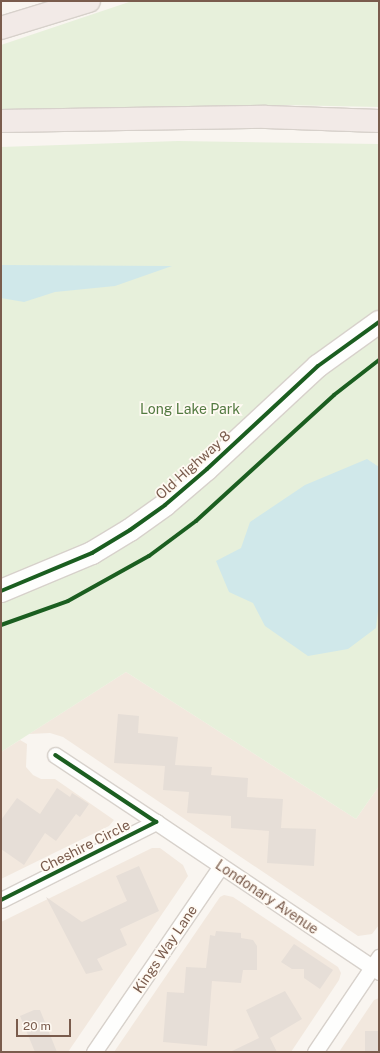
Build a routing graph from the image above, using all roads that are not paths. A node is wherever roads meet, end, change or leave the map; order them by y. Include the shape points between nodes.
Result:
1 (90, 1) edge
2 (1, 28) edge
3 (1, 121) edge
4 (379, 121) edge
5 (379, 322) edge
6 (1, 591) edge
7 (55, 755) dead end
8 (156, 822) junction
9 (221, 866) junction
10 (1, 900) edge
11 (377, 965) edge
12 (94, 1052) edge
13 (315, 1052) edge

1 - 2 highway
3 - 4 highway via 266,117
5 - 6 street, Old Highway 8 via 318,366 207,468 142,522 92,553
7 - 8 street, Cheshire Circle
8 - 9 street, Londonary Avenue
8 - 10 street, Cheshire Circle
9 - 11 street, Londonary Avenue
9 - 12 street, Kings Way Lane
11 - 13 street

